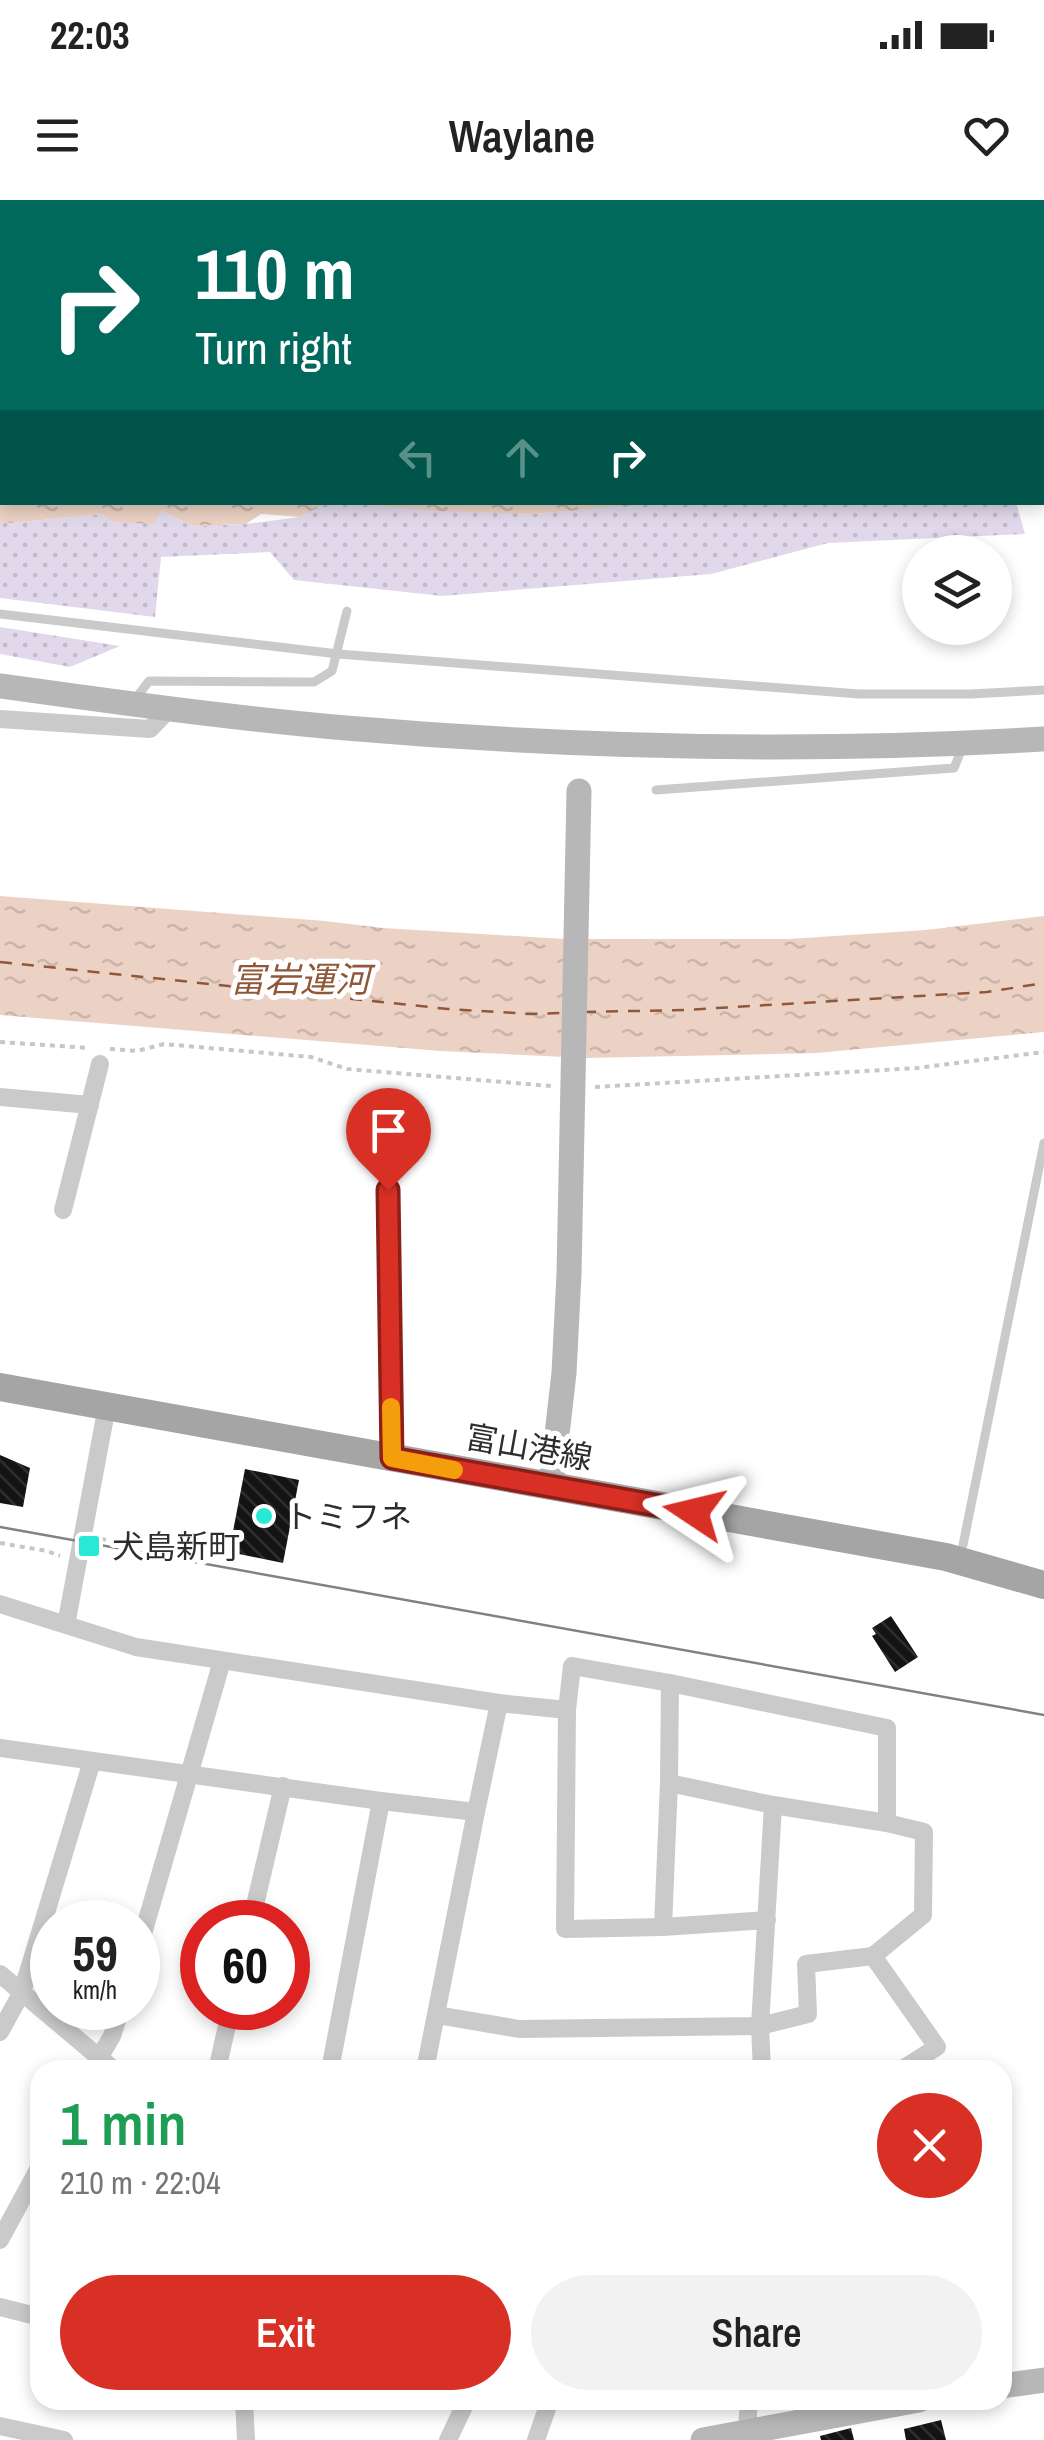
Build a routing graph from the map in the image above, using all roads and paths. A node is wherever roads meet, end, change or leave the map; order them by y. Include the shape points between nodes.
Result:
1 (347, 611) dead end
2 (0, 614) edge
3 (338, 654) junction
4 (0, 686) edge
5 (1044, 690) edge
6 (131, 704) junction
7 (169, 709) junction
8 (0, 719) edge
9 (1044, 739) edge
10 (964, 743) junction
11 (578, 790) dead end
12 (656, 790) dead end
13 (0, 1042) edge
14 (1044, 1052) edge
15 (100, 1064) dead end
16 (574, 1088) junction
17 (0, 1097) edge
18 (90, 1104) junction
19 (1044, 1143) edge
20 (388, 1190) dead end
21 (63, 1210) dead end
22 (0, 1387) edge
23 (107, 1406) junction
24 (392, 1458) junction
25 (551, 1487) junction
26 (0, 1542) edge
27 (963, 1545) dead end
28 (79, 1562) junction
29 (1044, 1586) edge
30 (0, 1604) edge
31 (66, 1625) junction
32 (222, 1661) junction
33 (670, 1683) junction
34 (499, 1704) junction
35 (567, 1710) junction
36 (0, 1748) edge
37 (92, 1761) junction
38 (190, 1774) junction
39 (668, 1782) junction
40 (283, 1786) junction
41 (381, 1802) junction
42 (773, 1805) junction
43 (476, 1812) junction
44 (887, 1823) junction
45 (153, 1900) edge
46 (256, 1900) edge
47 (767, 1920) junction
48 (664, 1927) junction
49 (874, 1956) junction
50 (0, 1974) edge
51 (22, 1992) junction
52 (437, 2015) junction
53 (760, 2026) junction
54 (114, 2030) edge
55 (227, 2030) edge
56 (0, 2032) edge
57 (91, 2060) edge
58 (97, 2060) edge
59 (219, 2060) edge
60 (332, 2060) edge
61 (427, 2060) edge
62 (762, 2060) edge
63 (916, 2060) edge
64 (30, 2184) edge
65 (0, 2240) edge
66 (0, 2306) edge
67 (30, 2314) edge
68 (1044, 2380) edge
69 (1012, 2385) edge
70 (244, 2410) edge
71 (462, 2410) edge
72 (546, 2410) edge
73 (749, 2410) edge
74 (857, 2410) edge
75 (747, 2430) junction
76 (5, 2431) edge
77 (64, 2440) edge
78 (246, 2440) edge
79 (448, 2440) edge
80 (536, 2440) edge
81 (703, 2440) edge

1 - 3 lane
2 - 3 lane
3 - 5 lane via 859,694
3 - 6 lane via 332,671 314,682 149,681
4 - 6 street
6 - 7 street
7 - 8 street via 150,729
7 - 10 street via 489,738 748,746
9 - 10 street
10 - 12 lane via 954,768
11 - 16 street
13 - 16 path via 137,1051 164,1044 311,1057 347,1069
14 - 16 path via 917,1068
15 - 18 street
16 - 25 street via 570,1274
17 - 18 street
18 - 21 street
19 - 27 lane
20 - 24 lane
22 - 23 main road, 富山港線
23 - 24 main road, 富山港線
23 - 28 street
24 - 25 main road, 富山港線
25 - 29 main road, 富山港線 via 946,1557
26 - 28 path
28 - 31 street
30 - 31 street
31 - 32 street via 136,1647
32 - 34 street
32 - 38 street
33 - 35 street via 572,1666
33 - 39 street
33 - 44 street via 887,1728
34 - 35 street
34 - 43 street
35 - 48 street via 565,1929
36 - 37 street
37 - 38 street
37 - 51 street
38 - 40 street
38 - 45 street
39 - 42 street
39 - 48 street
40 - 41 street
40 - 46 street
41 - 43 street
41 - 60 street
42 - 44 street
42 - 47 street
43 - 52 street
44 - 49 street via 924,1832 923,1915
47 - 48 street
47 - 53 street
49 - 53 street via 806,1964 808,2014
49 - 63 street via 936,2047
50 - 51 street
51 - 56 street
51 - 57 street
52 - 53 street via 519,2029
52 - 61 street
53 - 62 street
54 - 58 street
55 - 59 street
64 - 65 street
66 - 67 street
68 - 69 street
70 - 78 street
71 - 79 street
72 - 80 street
73 - 75 street
74 - 75 street
75 - 81 street
76 - 77 street

